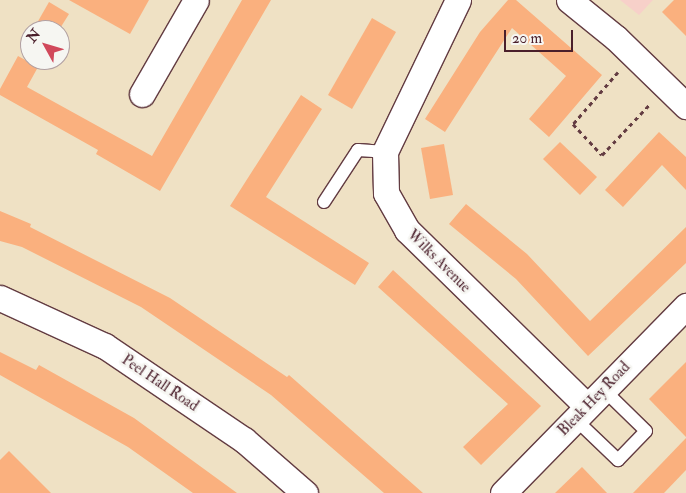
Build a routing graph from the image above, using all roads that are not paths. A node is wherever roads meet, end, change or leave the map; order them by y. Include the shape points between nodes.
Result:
1 (196, 0) edge
2 (458, 0) edge
3 (573, 1) edge
4 (142, 94) dead end
5 (686, 106) edge
6 (385, 152) junction
7 (324, 202) dead end
8 (0, 298) edge
9 (686, 306) edge
10 (588, 404) junction
11 (305, 493) edge
12 (503, 493) edge

1 - 4 street
2 - 6 street, Wilks Avenue
3 - 5 street
6 - 7 lane via 358,150
6 - 10 street, Wilks Avenue via 386,193 407,230
8 - 11 street, Peel Hall Road via 105,346 244,440
9 - 10 street, Bleak Hey Road
10 - 10 lane via 618,460 646,430
10 - 12 street, Bleak Hey Road

